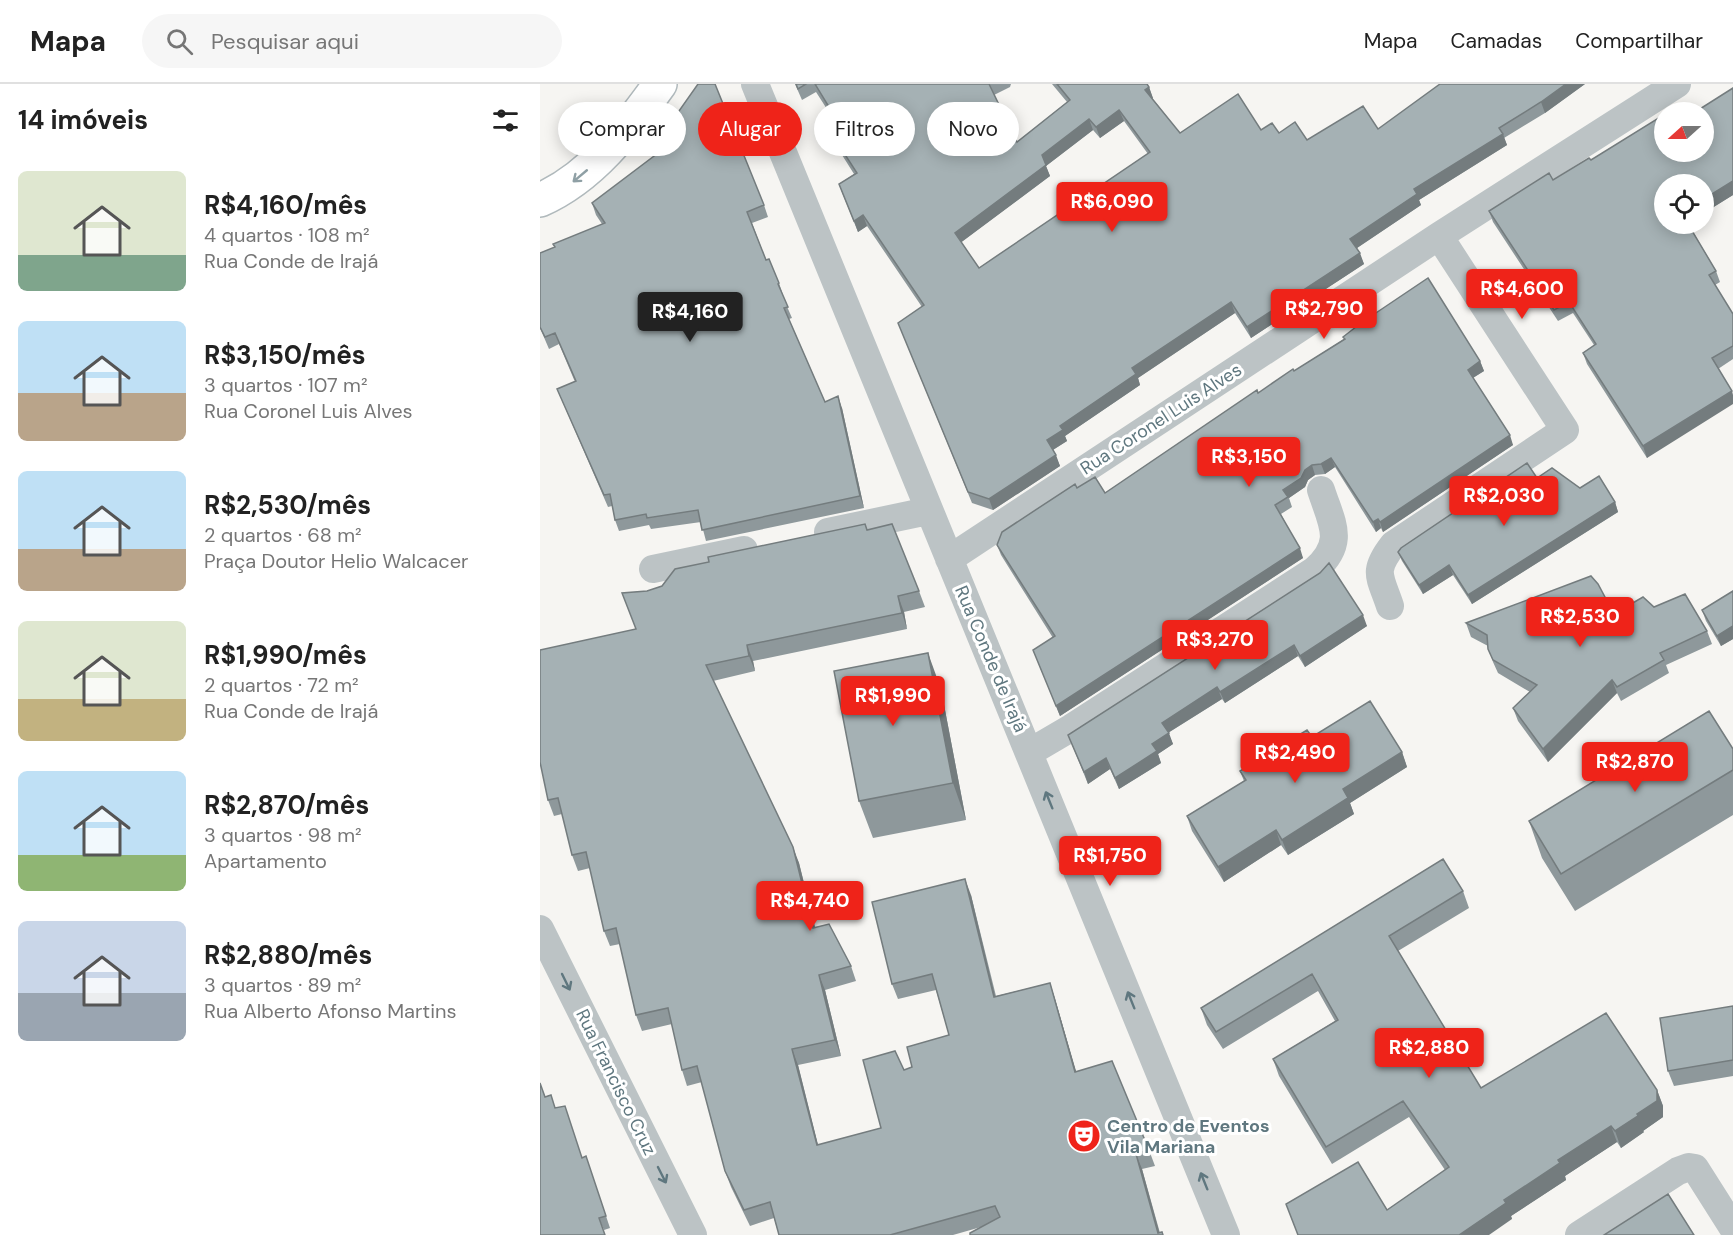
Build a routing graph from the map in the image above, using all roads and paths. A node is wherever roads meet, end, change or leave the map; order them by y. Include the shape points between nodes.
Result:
1 (660, 84) edge
2 (755, 84) edge
3 (1677, 84) edge
4 (540, 200) edge
5 (1439, 236) junction
6 (1321, 490) dead end
7 (928, 511) junction
8 (804, 537) edge
9 (769, 545) edge
10 (949, 559) junction
11 (653, 569) dead end
12 (1390, 606) dead end
13 (1030, 752) junction
14 (540, 929) edge
15 (1733, 1228) edge
16 (693, 1235) edge
17 (1226, 1235) edge
18 (1579, 1235) edge

1 -> 4 main road via 601,157 578,179
2 - 7 street, Rua Conde de Irajá
3 - 5 street, Rua Coronel Luis Alves
5 - 10 street, Rua Coronel Luis Alves
5 - 12 street via 1565,430 1393,545 1378,571
6 - 13 street via 1335,534 1326,560 1315,570
7 - 8 street
7 - 10 street, Rua Conde de Irajá
9 - 11 street
10 - 13 street, Rua Conde de Irajá
17 -> 13 street, Rua Conde de Irajá
14 -> 16 street, Rua Francisco Cruz
15 - 18 street via 1698,1172 1689,1167

